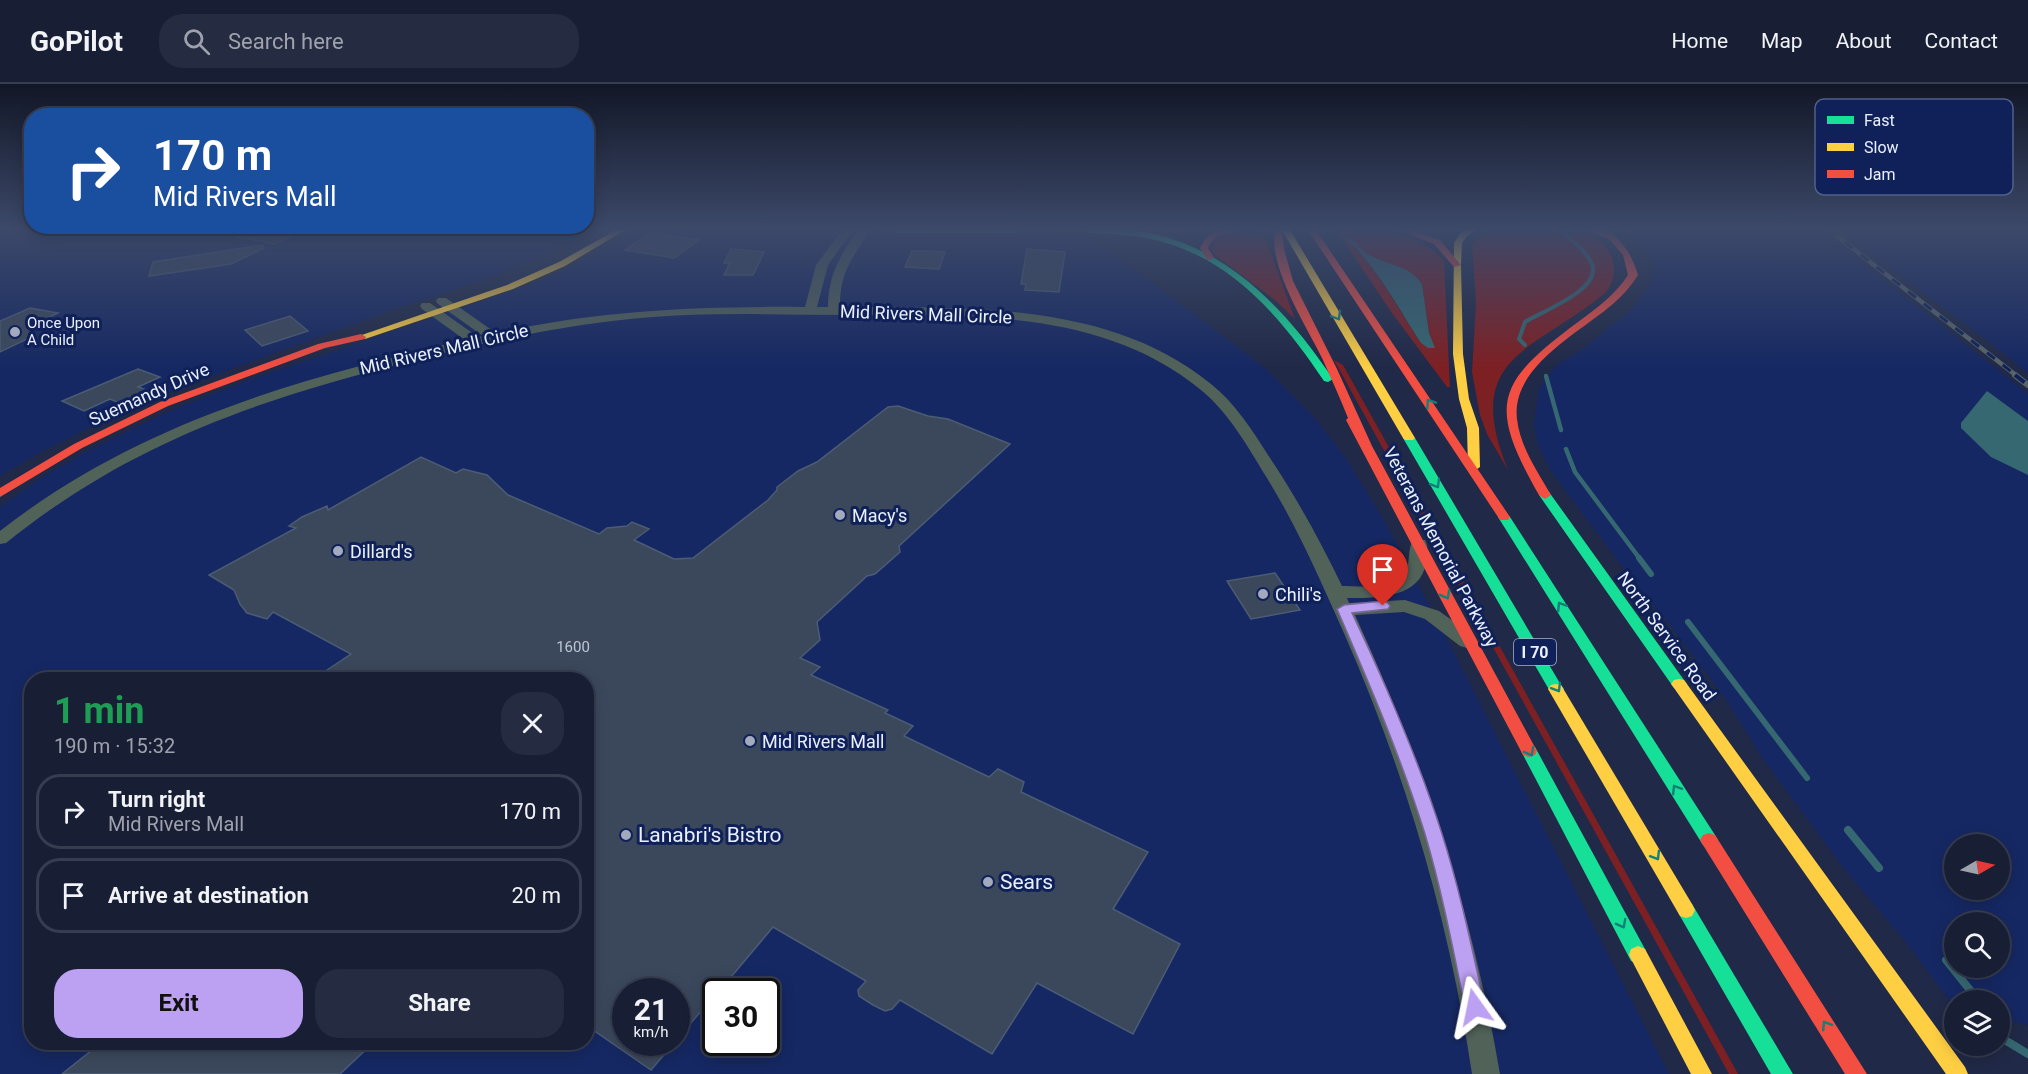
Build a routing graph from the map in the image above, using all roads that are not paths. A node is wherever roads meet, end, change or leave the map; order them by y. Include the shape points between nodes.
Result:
1 (512, 276) edge
2 (537, 276) edge
3 (819, 276) edge
4 (836, 276) edge
5 (1234, 276) edge
6 (1287, 276) edge
7 (1313, 276) edge
8 (1343, 276) edge
9 (1457, 276) edge
10 (1632, 276) edge
11 (439, 306) junction
12 (810, 311) junction
13 (834, 311) junction
14 (494, 336) junction
15 (475, 341) junction
16 (1366, 446) junction
17 (1474, 469) junction
18 (0, 493) edge
19 (0, 538) edge
20 (1419, 544) junction
21 (1340, 601) junction
22 (1473, 645) junction
23 (1486, 1074) edge
24 (1702, 1074) edge
25 (1783, 1074) edge
26 (1857, 1074) edge
27 (1958, 1074) edge

1 - 11 main road, Suemandy Drive
2 - 11 main road, Suemandy Drive
3 - 12 street
4 - 13 street
5 - 16 main road, Veterans Memorial Parkway via 1272,305 1295,329 1314,354
6 - 16 main road
7 -> 25 main road, I 70
17 -> 8 main road, I 70
9 - 17 main road via 1458,354 1473,429
10 - 27 main road, North Service Road via 1626,289 1609,305 1538,355 1522,372 1512,392 1509,413 1513,438 1523,462 1549,502
11 - 14 street
11 - 15 street
11 - 18 main road, Suemandy Drive via 351,330 322,346 136,416
12 - 13 street, Mid Rivers Mall Circle
12 - 14 street, Mid Rivers Mall Circle via 649,313
13 - 21 street, Mid Rivers Mall Circle via 979,312 1033,318 1110,336 1163,360 1205,387 1244,429 1287,497
14 - 15 street, Mid Rivers Mall Circle
15 - 19 street, Mid Rivers Mall Circle via 299,384 208,416 145,445 72,486
16 - 20 main road, Veterans Memorial Parkway
26 -> 17 main road, I 70
20 - 21 street via 1415,573 1408,584
20 -> 22 main road, Veterans Memorial Parkway
21 - 22 street via 1422,610
21 - 23 street, Mid Rivers Mall Circle via 1386,704 1434,834 1462,944
22 -> 24 main road, Veterans Memorial Parkway

